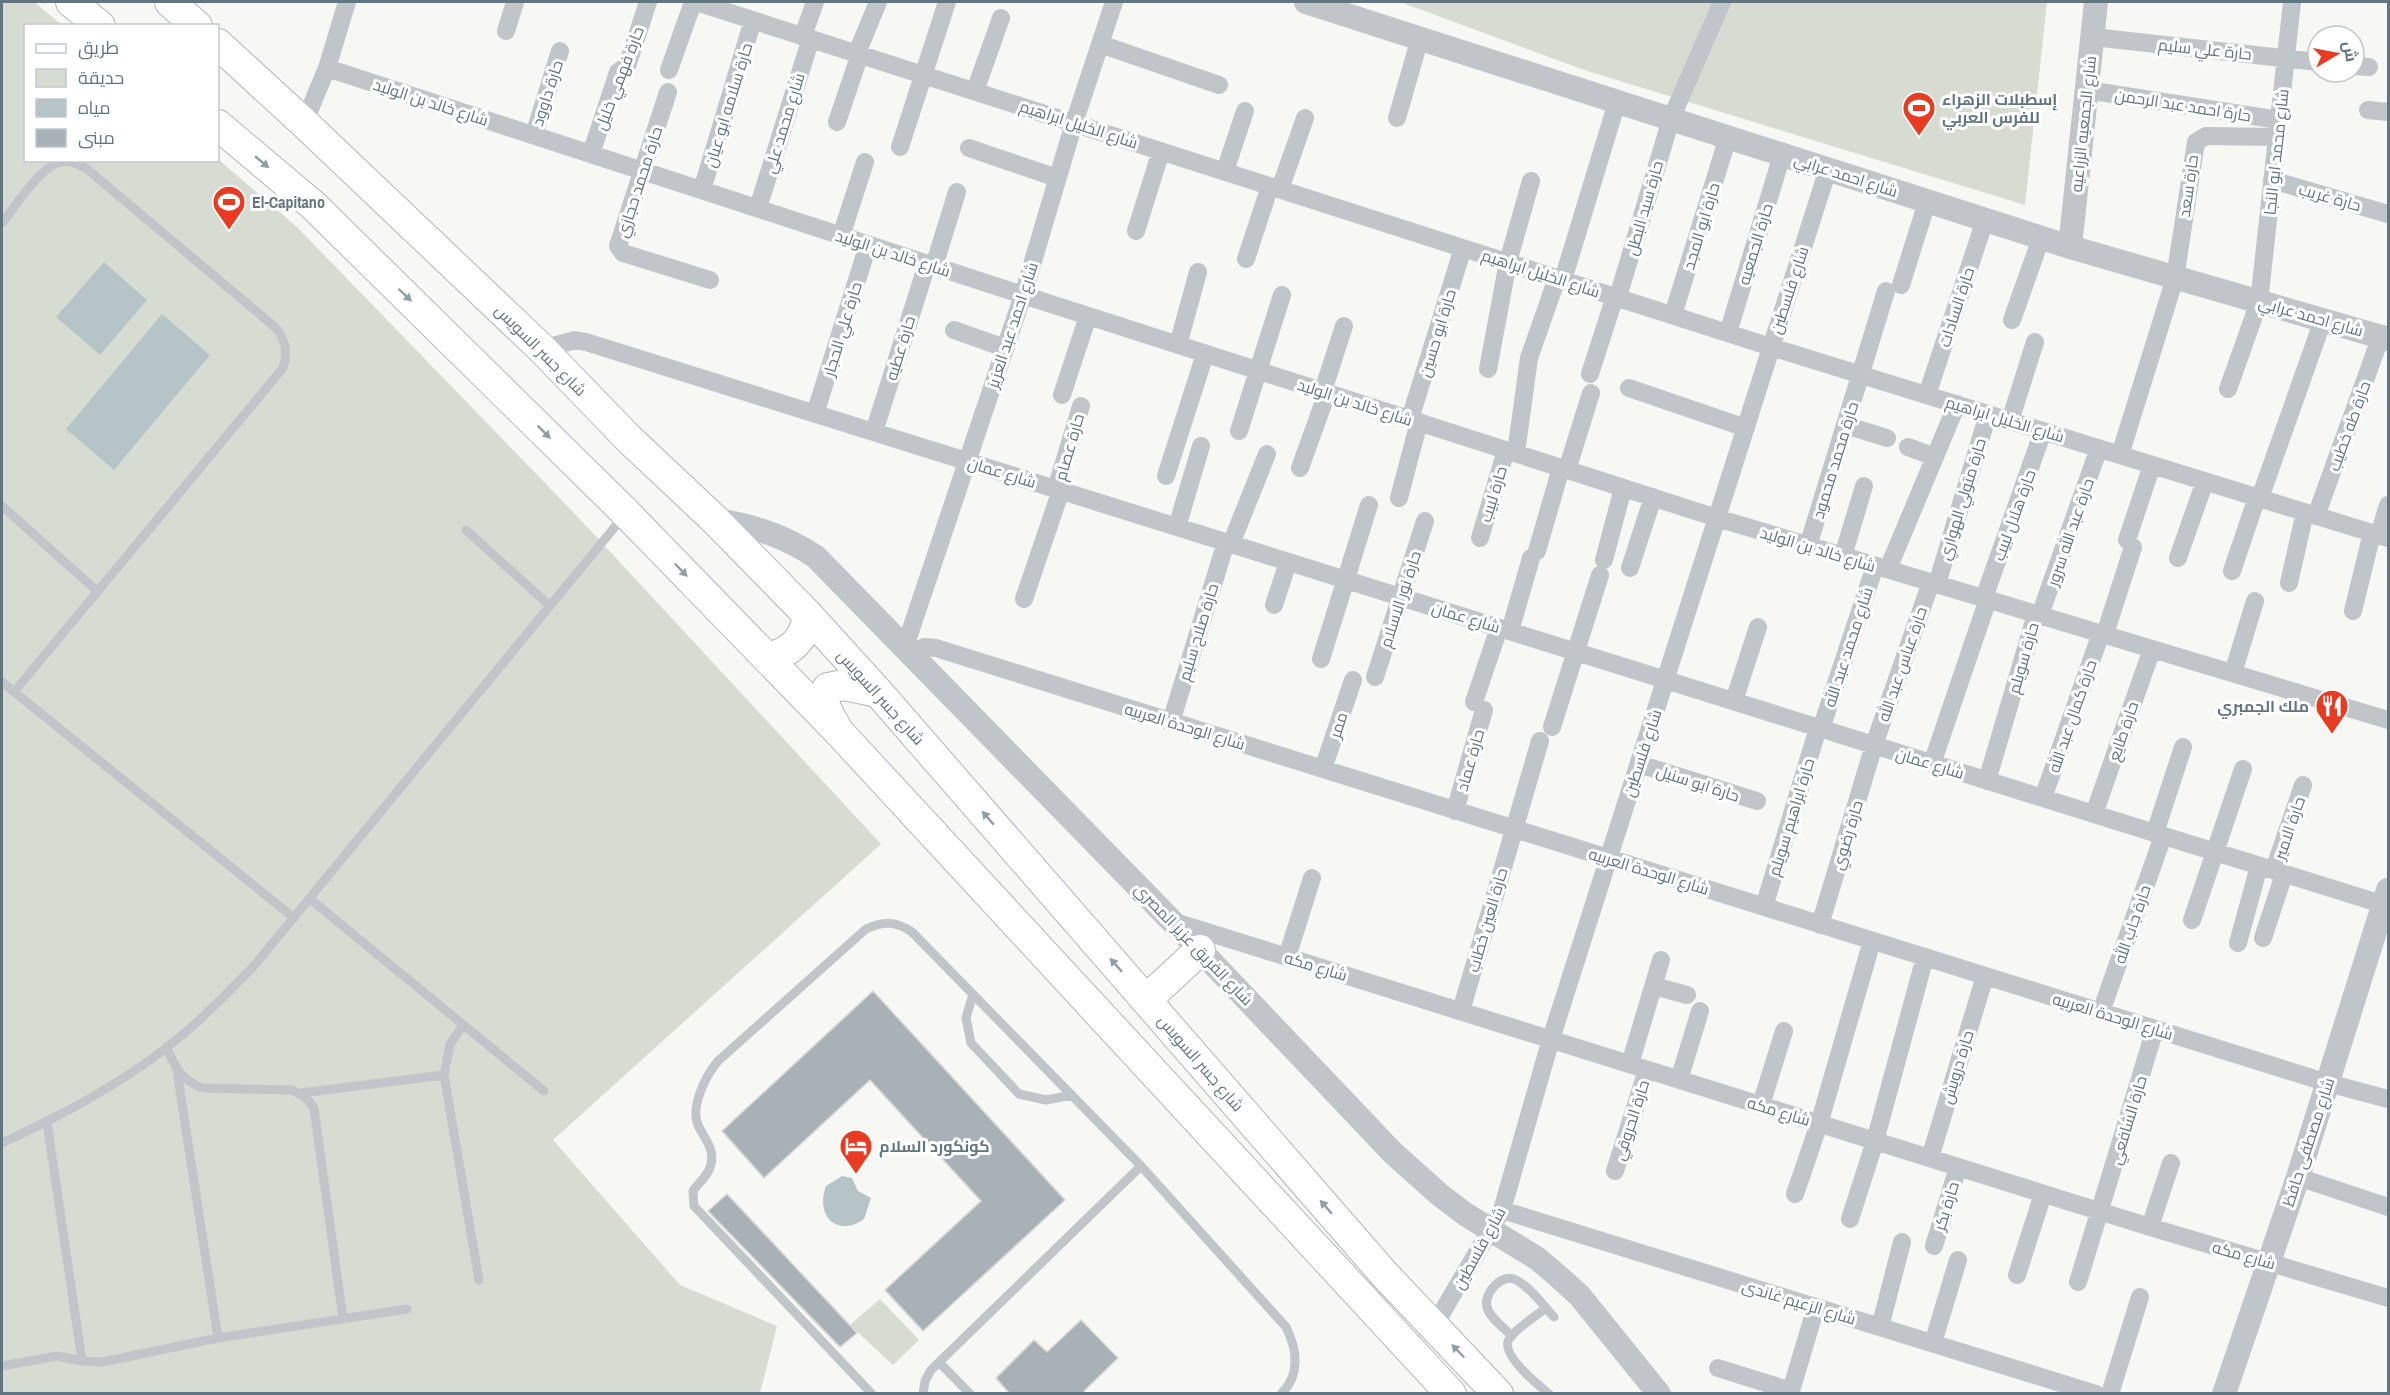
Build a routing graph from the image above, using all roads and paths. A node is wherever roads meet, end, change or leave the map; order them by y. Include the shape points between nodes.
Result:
1 (71, 2) edge
2 (170, 2) edge
3 (347, 2) edge
4 (515, 2) edge
5 (648, 2) edge
6 (694, 2) edge
7 (814, 2) edge
8 (878, 2) edge
9 (947, 2) edge
10 (1114, 2) edge
11 (1306, 2) edge
12 (1722, 2) edge
13 (2096, 2) edge
14 (2292, 2) edge
15 (752, 13) edge
16 (1001, 18) dead end
17 (98, 24) edge
18 (195, 24) edge
19 (506, 31) dead end
20 (807, 37) junction
21 (2092, 37) junction
22 (1420, 38) junction
23 (1100, 44) junction
24 (219, 45) edge
25 (560, 51) dead end
26 (859, 54) junction
27 (2286, 58) junction
28 (2306, 60) edge
29 (327, 68) junction
30 (669, 70) dead end
31 (923, 74) junction
32 (1220, 85) dead end
33 (2087, 90) junction
34 (975, 91) junction
35 (668, 92) dead end
36 (1617, 102) junction
37 (2368, 110) dead end
38 (1245, 111) dead end
39 (2388, 112) edge
40 (1305, 118) dead end
41 (1397, 118) dead end
42 (1671, 119) junction
43 (304, 123) junction
44 (837, 123) dead end
45 (1074, 123) junction
46 (219, 126) edge
47 (2278, 128) junction
48 (534, 135) junction
49 (1728, 137) junction
50 (900, 147) dead end
51 (969, 148) dead end
52 (1161, 151) junction
53 (591, 154) junction
54 (1782, 155) junction
55 (60, 162) edge
56 (75, 162) edge
57 (865, 162) dead end
58 (1828, 170) junction
59 (643, 171) junction
60 (1225, 171) junction
61 (1058, 178) junction
62 (2272, 180) junction
63 (1531, 181) dead end
64 (1275, 187) junction
65 (702, 190) junction
66 (957, 192) dead end
67 (1927, 202) junction
68 (758, 208) junction
69 (2388, 214) edge
70 (1985, 220) junction
71 (2, 223) edge
72 (1136, 231) dead end
73 (841, 236) junction
74 (2041, 238) junction
75 (868, 245) junction
76 (2070, 247) junction
77 (1464, 248) junction
78 (1246, 260) dead end
79 (1508, 262) junction
80 (930, 265) junction
81 (1198, 272) dead end
82 (2175, 278) junction
83 (1560, 279) junction
84 (710, 280) dead end
85 (1023, 295) junction
86 (1282, 296) dead end
87 (1616, 297) junction
88 (2259, 302) junction
89 (1673, 315) junction
90 (1088, 316) junction
91 (2012, 320) dead end
92 (2323, 320) junction
93 (1344, 326) dead end
94 (954, 330) dead end
95 (1728, 333) junction
96 (2385, 337) edge
97 (2035, 342) dead end
98 (1178, 345) junction
99 (1772, 346) junction
100 (1005, 348) junction
101 (542, 349) junction
102 (1205, 354) junction
103 (1488, 369) dead end
104 (1258, 370) junction
105 (1590, 374) dead end
106 (1861, 374) junction
107 (1629, 388) dead end
108 (2228, 389) dead end
109 (1325, 392) junction
110 (1591, 393) dead end
111 (1062, 395) dead end
112 (1927, 395) junction
113 (1957, 404) junction
114 (1081, 406) dead end
115 (815, 414) junction
116 (1988, 414) junction
117 (1414, 421) junction
118 (2010, 421) junction
119 (1845, 425) junction
120 (1746, 428) junction
121 (1239, 431) dead end
122 (2043, 431) junction
123 (874, 432) junction
124 (1887, 438) dead end
125 (1201, 446) dead end
126 (1908, 447) dead end
127 (2099, 448) junction
128 (1511, 452) junction
129 (1267, 454) dead end
130 (2120, 455) junction
131 (1935, 457) junction
132 (966, 461) junction
133 (2152, 465) junction
134 (1300, 468) dead end
135 (1564, 469) junction
136 (1166, 476) dead end
137 (2205, 481) junction
138 (1864, 486) dead end
139 (1623, 488) junction
140 (1059, 490) junction
141 (1399, 498) dead end
142 (1653, 498) junction
143 (2259, 498) junction
144 (1369, 505) dead end
145 (2388, 505) edge
146 (2, 506) edge
147 (626, 513) junction
148 (2311, 514) junction
149 (1717, 518) junction
150 (715, 520) junction
151 (1425, 520) dead end
152 (1177, 527) junction
153 (466, 530) dead end
154 (2380, 536) edge
155 (1480, 538) dead end
156 (1228, 543) junction
157 (1808, 546) junction
158 (1843, 556) junction
159 (2178, 558) dead end
160 (1288, 562) junction
161 (1630, 567) dead end
162 (1882, 568) junction
163 (2232, 571) dead end
164 (1346, 580) junction
165 (1934, 583) junction
166 (2289, 583) dead end
167 (98, 591) junction
168 (1402, 597) junction
169 (1024, 599) dead end
170 (1986, 599) junction
171 (2256, 601) dead end
172 (1274, 605) dead end
173 (550, 606) junction
174 (2353, 611) dead end
175 (2038, 614) junction
176 (808, 615) junction
177 (1758, 627) dead end
178 (1505, 630) junction
179 (2103, 634) junction
180 (2152, 649) junction
181 (907, 650) junction
182 (1575, 652) junction
183 (767, 658) junction
184 (1322, 659) dead end
185 (2233, 673) junction
186 (1375, 677) dead end
187 (1353, 680) dead end
188 (1666, 680) junction
189 (2, 682) edge
190 (14, 692) junction
191 (878, 692) junction
192 (1734, 701) junction
193 (2388, 720) edge
194 (1171, 722) junction
195 (1819, 728) junction
196 (838, 731) junction
197 (1874, 745) junction
198 (2183, 747) dead end
199 (1639, 764) junction
200 (1932, 764) junction
201 (1323, 769) junction
202 (2243, 769) dead end
203 (1987, 781) junction
204 (2303, 785) dead end
205 (2043, 798) junction
206 (1757, 801) dead end
207 (1455, 811) junction
208 (2094, 814) junction
209 (1514, 829) junction
210 (2159, 834) junction
211 (2213, 852) junction
212 (1609, 858) junction
213 (2272, 870) junction
214 (1312, 878) dead end
215 (310, 899) junction
216 (2387, 900) edge
217 (1764, 907) junction
218 (294, 918) junction
219 (1172, 920) junction
220 (2192, 920) dead end
221 (1820, 925) junction
222 (2263, 938) dead end
223 (1872, 941) junction
224 (2238, 943) dead end
225 (1200, 950) junction
226 (1287, 957) junction
227 (1925, 957) junction
228 (1661, 960) dead end
229 (1985, 976) junction
230 (1654, 986) junction
231 (973, 994) junction
232 (1687, 996) dead end
233 (1146, 1000) junction
234 (1461, 1011) junction
235 (1700, 1011) dead end
236 (2101, 1012) junction
237 (463, 1025) junction
238 (2155, 1029) junction
239 (1784, 1031) dead end
240 (1551, 1040) junction
241 (166, 1047) junction
242 (1639, 1067) junction
243 (176, 1068) junction
244 (444, 1075) junction
245 (1679, 1080) junction
246 (2328, 1083) junction
247 (544, 1091) dead end
248 (301, 1093) junction
249 (1072, 1095) junction
250 (2388, 1099) edge
251 (1761, 1105) junction
252 (47, 1122) junction
253 (1819, 1124) junction
254 (1875, 1141) junction
255 (2, 1143) edge
256 (1930, 1158) junction
257 (2171, 1163) dead end
258 (1141, 1166) junction
259 (1958, 1167) junction
260 (1615, 1171) dead end
261 (2298, 1177) junction
262 (1795, 1194) dead end
263 (2043, 1194) junction
264 (2388, 1207) edge
265 (2100, 1212) junction
266 (1850, 1219) dead end
267 (1497, 1221) junction
268 (2150, 1227) junction
269 (1902, 1242) dead end
270 (1934, 1246) dead end
271 (1958, 1260) dead end
272 (2268, 1262) junction
273 (2017, 1275) dead end
274 (479, 1280) dead end
275 (2078, 1282) dead end
276 (2140, 1297) dead end
277 (2388, 1298) edge
278 (1816, 1307) junction
279 (1546, 1308) junction
280 (406, 1309) dead end
281 (1554, 1317) dead end
282 (344, 1319) junction
283 (1434, 1326) junction
284 (1880, 1327) junction
285 (1512, 1336) junction
286 (218, 1338) junction
287 (1933, 1343) junction
288 (82, 1361) junction
289 (939, 1362) junction
290 (2, 1366) edge
291 (1718, 1368) dead end
292 (1791, 1392) edge
293 (872, 1394) edge
294 (923, 1394) edge
295 (970, 1394) edge
296 (1281, 1394) edge
297 (1451, 1394) edge
298 (1498, 1394) edge
299 (1549, 1394) edge
300 (1659, 1394) edge
301 (2096, 1394) edge
302 (2110, 1394) edge
303 (2224, 1394) edge

1 - 17 main road
2 - 18 main road
3 - 29 street
4 - 19 street
5 - 53 street, حارة فهمي خليل via 627,66 618,72
6 - 15 street, شارع الخليل ابراهيم
6 - 30 street
7 - 20 street, شارع محمد علي
8 - 26 street
9 - 31 street
10 - 23 street, شارع احمد عبد العزيز
11 - 22 street, شارع احمد عرابي
12 - 42 street, حارة سيد البطل
13 - 21 street, شارع الجمعيه الزراعيه
14 - 27 street, شارع محمد ابو النجا
15 - 20 street, شارع الخليل ابراهيم
15 - 65 street, حارة سلامه ابو عيان
16 - 34 street
20 - 26 street, شارع الخليل ابراهيم
20 - 68 street, شارع محمد علي
21 - 27 street, حارة علي سليم
21 - 33 street, شارع الجمعيه الزراعيه
22 - 36 street, شارع احمد عرابي
22 - 41 street
23 - 32 street
23 - 45 street, شارع احمد عبد العزيز
24 - 43 main road, شارع جسر السويس
25 - 48 street, حارة داوود
26 - 31 street, شارع الخليل ابراهيم
26 - 44 street
27 - 28 street, حارة علي سليم
27 - 47 street, شارع محمد ابو النجا
29 - 43 street
29 - 48 street, شارع خالد بن الوليد
31 - 34 street, شارع الخليل ابراهيم
31 - 50 street
33 - 47 street, حارة احمد عبد الرحمن
33 - 76 street, شارع الجمعيه الزراعيه
34 - 45 street, شارع الخليل ابراهيم
35 - 59 street, حارة محمد حجازي
36 - 42 street, شارع احمد عرابي
36 - 83 street, حارة لبيب
37 - 39 street
38 - 60 street
40 - 64 street
42 - 49 street, شارع احمد عرابي
42 - 87 street, حارة سيد البطل
43 - 101 main road, شارع جسر السويس
45 - 52 street, شارع الخليل ابراهيم
45 - 61 street, شارع احمد عبد العزيز
46 -> 147 main road via 314,206
47 - 62 street, شارع محمد ابو النجا
47 - 82 street, حارة سعد via 2206,136 2196,142
48 - 53 street, شارع خالد بن الوليد
49 - 54 street, شارع احمد عرابي
49 - 89 street, حارة ابو المجد
51 - 61 street
52 - 60 street, شارع الخليل ابراهيم
52 - 72 street
53 - 59 street, شارع خالد بن الوليد
54 - 58 street, شارع احمد عرابي
54 - 95 street, حارة الجمعيه
55 - 71 lane via 50,166
56 - 167 lane via 276,328 286,347 283,368
57 - 73 street
58 - 67 street, شارع احمد عرابي
58 - 99 street, شارع فلسطين
59 - 65 street, شارع خالد بن الوليد
59 - 84 street, حارة محمد حجازي via 618,246 620,250
60 - 64 street, شارع الخليل ابراهيم
61 - 85 street, شارع احمد عبد العزيز
62 - 69 street, حارة غريب
62 - 88 street, شارع محمد ابو النجا
63 - 79 street
64 - 77 street, شارع الخليل ابراهيم
64 - 78 street
65 - 68 street, شارع خالد بن الوليد
66 - 80 street, حارة عطيه
67 - 70 street, شارع احمد عرابي
67 - 106 street, حارة محمد محمود
68 - 73 street, شارع خالد بن الوليد
70 - 74 street, شارع احمد عرابي
70 - 112 street, حارة السادات
73 - 75 street, شارع خالد بن الوليد
74 - 76 street, شارع احمد عرابي
74 - 91 street
75 - 80 street, شارع خالد بن الوليد
75 - 115 street, حارة علي الحجار
76 - 82 street, شارع احمد عرابي
77 - 79 street, شارع الخليل ابراهيم
77 - 117 street, حارة ابو حسين
79 - 83 street, شارع الخليل ابراهيم
79 - 103 street
80 - 85 street, شارع خالد بن الوليد
80 - 123 street, حارة عطيه
81 - 98 street
82 - 88 street, شارع احمد عرابي
82 - 130 street
83 - 87 street, شارع الخليل ابراهيم
83 - 128 street, حارة لبيب via 1529,358
85 - 90 street, شارع خالد بن الوليد
85 - 100 street, شارع احمد عبد العزيز
86 - 104 street
87 - 89 street, شارع الخليل ابراهيم
87 - 105 street, حارة سيد البطل
88 - 92 street, شارع احمد عرابي
88 - 108 street, شارع محمد ابو النجا
89 - 95 street, شارع الخليل ابراهيم
90 - 98 street, شارع خالد بن الوليد
90 - 111 street
92 - 96 street, شارع احمد عرابي
92 - 143 street
93 - 109 street
94 - 100 street
95 - 99 street, شارع الخليل ابراهيم
96 - 148 street, حارة طه خطيب
97 - 118 street
98 - 102 street, شارع خالد بن الوليد
99 - 106 street, شارع الخليل ابراهيم
99 - 120 street, شارع فلسطين
100 - 132 street, شارع احمد عبد العزيز
101 - 115 street, شارع عمان via 575,340 586,342
101 - 150 main road, شارع جسر السويس
102 - 104 street, شارع خالد بن الوليد
102 - 136 street
104 - 109 street, شارع خالد بن الوليد
104 - 121 street
106 - 112 street, شارع الخليل ابراهيم
106 - 119 street, حارة محمد محمود
107 - 120 street
109 - 117 street, شارع خالد بن الوليد
109 - 134 street
110 - 135 street, حارة عماد
112 - 113 street, شارع الخليل ابراهيم
113 - 116 street, شارع الخليل ابراهيم
113 - 131 street, شارع محمد عبد الله
114 - 140 street, حارة عصام
115 - 123 street, شارع عمان
116 - 118 street, شارع الخليل ابراهيم
116 - 165 street, حارة متولي الهواري
117 - 128 street, شارع خالد بن الوليد
117 - 141 street, حارة ابو حسين
118 - 122 street, شارع الخليل ابراهيم
119 - 124 street
119 - 157 street, حارة محمد محمود
120 - 149 street, شارع فلسطين
122 - 127 street, شارع الخليل ابراهيم
122 - 170 street, حارة هلال لبيب
123 - 132 street, شارع عمان
125 - 152 street
126 - 131 street
127 - 130 street, شارع الخليل ابراهيم
127 - 175 street, حارة عبد الله سرور
128 - 135 street, شارع خالد بن الوليد
128 - 155 street, حارة لبيب
129 - 156 street, حارة صلاح سليم
130 - 133 street, شارع الخليل ابراهيم
131 - 162 street, شارع محمد عبد الله
132 - 140 street, شارع عمان
132 - 181 street, شارع احمد عبد العزيز
133 - 137 street, شارع الخليل ابراهيم
133 - 179 street, حارة كمال عبد الله
135 - 139 street, شارع خالد بن الوليد
135 - 178 street, حارة عماد
137 - 143 street, شارع الخليل ابراهيم
137 - 159 street
138 - 158 street
139 - 142 street, شارع خالد بن الوليد
139 - 182 street, حارة العين خطاب
140 - 152 street, شارع عمان
140 - 169 street, حارة عصام
142 - 149 street, شارع خالد بن الوليد
142 - 161 street
143 - 148 street, شارع الخليل ابراهيم
143 - 163 street
144 - 164 street
145 - 154 street
146 - 167 lane
147 - 173 lane
147 -> 183 main road
148 - 154 street, شارع الخليل ابراهيم
148 - 166 street, حارة طه خطيب
149 - 157 street, شارع خالد بن الوليد
149 - 188 street, شارع فلسطين
150 - 176 main road, شارع جسر السويس
150 - 181 street, شارع الفريق عزيز المصري via 774,534 816,557
151 - 168 street, حارة نور الاسلام
152 - 156 street, شارع عمان
153 - 173 lane
154 - 174 street
156 - 160 street, شارع عمان
156 - 194 street, حارة صلاح سليم
157 - 158 street, شارع خالد بن الوليد
158 - 162 street, شارع خالد بن الوليد
160 - 164 street, شارع عمان
160 - 172 street
162 - 165 street, شارع خالد بن الوليد
162 - 195 street, شارع محمد عبد الله
164 - 168 street, شارع عمان
164 - 184 street
165 - 170 street, شارع خالد بن الوليد
165 - 197 street, حارة عباس عبد الله
167 - 190 lane
168 - 178 street, شارع عمان
168 - 186 street, حارة نور الاسلام
170 - 175 street, شارع خالد بن الوليد
170 - 200 street, حارة هلال لبيب
171 - 185 street
173 - 215 lane
175 - 179 street, شارع خالد بن الوليد
175 - 203 street, حارة سويلم
176 - 183 main road via 796,644
176 - 191 main road, شارع جسر السويس
177 - 192 street
178 - 182 street, شارع عمان
178 - 207 street, حارة عماد via 1479,706
179 - 180 street, شارع خالد بن الوليد
179 - 205 street, حارة كمال عبد الله
180 - 185 street, شارع خالد بن الوليد
180 - 208 street, حارة طايع
181 - 194 street, شارع الوحدة العربيه via 936,648
181 - 219 street, شارع الفريق عزيز المصري
182 - 188 street, شارع عمان
182 - 209 street, حارة العين خطاب
183 - 196 main road
185 - 193 street, شارع خالد بن الوليد
187 - 201 street, ممر
188 - 192 street, شارع عمان
188 - 199 street, شارع فلسطين
189 - 190 lane
190 - 218 lane
191 - 196 main road via 838,684 826,690 825,706
233 -> 191 main road, شارع جسر السويس
192 - 195 street, شارع عمان
194 - 201 street, شارع الوحدة العربيه
195 - 197 street, شارع عمان
195 - 217 street, حارة ابراهيم سويلم
196 - 297 main road
197 - 200 street, شارع عمان
197 - 221 street, حارة رضوي
198 - 210 street, حارة جاب الله
199 - 206 street, حارة ابو سنيل
199 - 212 street, شارع فلسطين
200 - 203 street, شارع عمان
201 - 207 street, شارع الوحدة العربيه
202 - 211 street
203 - 205 street, شارع عمان
204 - 213 street, حارة الامير
205 - 208 street, شارع عمان
207 - 209 street, شارع الوحدة العربيه
208 - 210 street, شارع عمان
209 - 212 street, شارع الوحدة العربيه
209 - 234 street, حارة العين خطاب
210 - 211 street, شارع عمان
210 - 236 street, حارة جاب الله
211 - 213 street, شارع عمان
211 - 220 street
212 - 217 street, شارع الوحدة العربيه
212 - 240 street, شارع فلسطين
213 - 216 street, شارع عمان
213 - 222 street
213 - 224 street
214 - 226 street
215 - 218 lane
215 - 237 lane
216 - 246 street, شارع مصطفى حافظ
217 - 221 street, شارع الوحدة العربيه
218 - 241 lane via 253,967
219 - 225 street, شارع الفريق عزيز المصري
219 - 226 street, شارع مكه
221 - 223 street, شارع الوحدة العربيه
223 - 227 street, شارع الوحدة العربيه
223 - 253 street
225 - 233 main road
225 - 267 street, شارع الفريق عزيز المصري via 1393,1153 1440,1195
226 - 234 street, شارع مكه
227 - 229 street, شارع الوحدة العربيه
227 - 254 street
228 - 230 street, حارة الحروقي
229 - 236 street, شارع الوحدة العربيه
229 - 256 street, حارة درويش
230 - 232 street
230 - 242 street, حارة الحروقي
231 - 249 lane
231 - 249 lane via 966,1018 971,1042 1019,1094 1046,1100
231 - 293 lane via 912,932 890,922 877,924 866,929 718,1061 695,1108 712,1158 707,1174 693,1191 694,1206
283 -> 233 main road, شارع جسر السويس
234 - 240 street, شارع مكه
235 - 245 street
236 - 238 street, شارع الوحدة العربيه
237 - 244 lane via 450,1044
237 - 247 lane
238 - 246 street, شارع الوحدة العربيه
238 - 265 street, حارة الشافعي
239 - 251 street
240 - 242 street, شارع مكه
240 - 267 street, شارع فلسطين
241 - 243 lane
241 - 252 lane via 111,1086
242 - 245 street, شارع مكه
242 - 260 street, حارة الحروقي
243 - 248 lane via 183,1078 203,1088
243 - 286 lane
244 - 248 lane
244 - 274 lane
245 - 251 street, شارع مكه
246 - 250 street, شارع الوحدة العربيه
246 - 261 street, شارع مصطفى حافظ
248 - 282 lane via 314,1108
249 - 258 lane
251 - 253 street, شارع مكه
252 - 255 lane
252 - 288 lane
253 - 254 street, شارع مكه
253 - 262 street
254 - 256 street, شارع مكه
254 - 266 street
256 - 259 street, شارع مكه
257 - 268 street
258 - 289 lane
258 - 296 lane via 1286,1327 1294,1342 1296,1359 1293,1376
259 - 263 street, شارع مكه
259 - 270 street, حارة بكر
261 - 264 street
261 - 272 street, شارع مصطفى حافظ
263 - 265 street, شارع مكه
263 - 273 street
265 - 268 street, شارع مكه
265 - 275 street, حارة الشافعي
267 - 278 street, شارع الزعيم غاندى
267 - 283 street, شارع فلسطين
267 - 300 street, شارع الفريق عزيز المصري via 1572,1289
268 - 272 street, شارع مكه
269 - 284 street
271 - 287 street
272 - 277 street, شارع مكه
272 - 303 street, شارع مصطفى حافظ
276 - 302 street
278 - 284 street, شارع الزعيم غاندى
278 - 292 street
279 - 281 lane
279 - 285 lane
279 - 285 lane via 1519,1281 1502,1280 1488,1296 1486,1305
280 - 282 lane
282 - 286 lane
298 -> 283 main road, شارع جسر السويس
284 - 287 street, شارع الزعيم غاندى
285 - 299 lane via 1507,1344 1510,1354
286 - 288 lane via 102,1362
287 - 301 street, شارع الزعيم غاندى
288 - 290 lane via 57,1356
289 - 294 lane via 925,1381
289 - 295 lane
291 - 292 street

